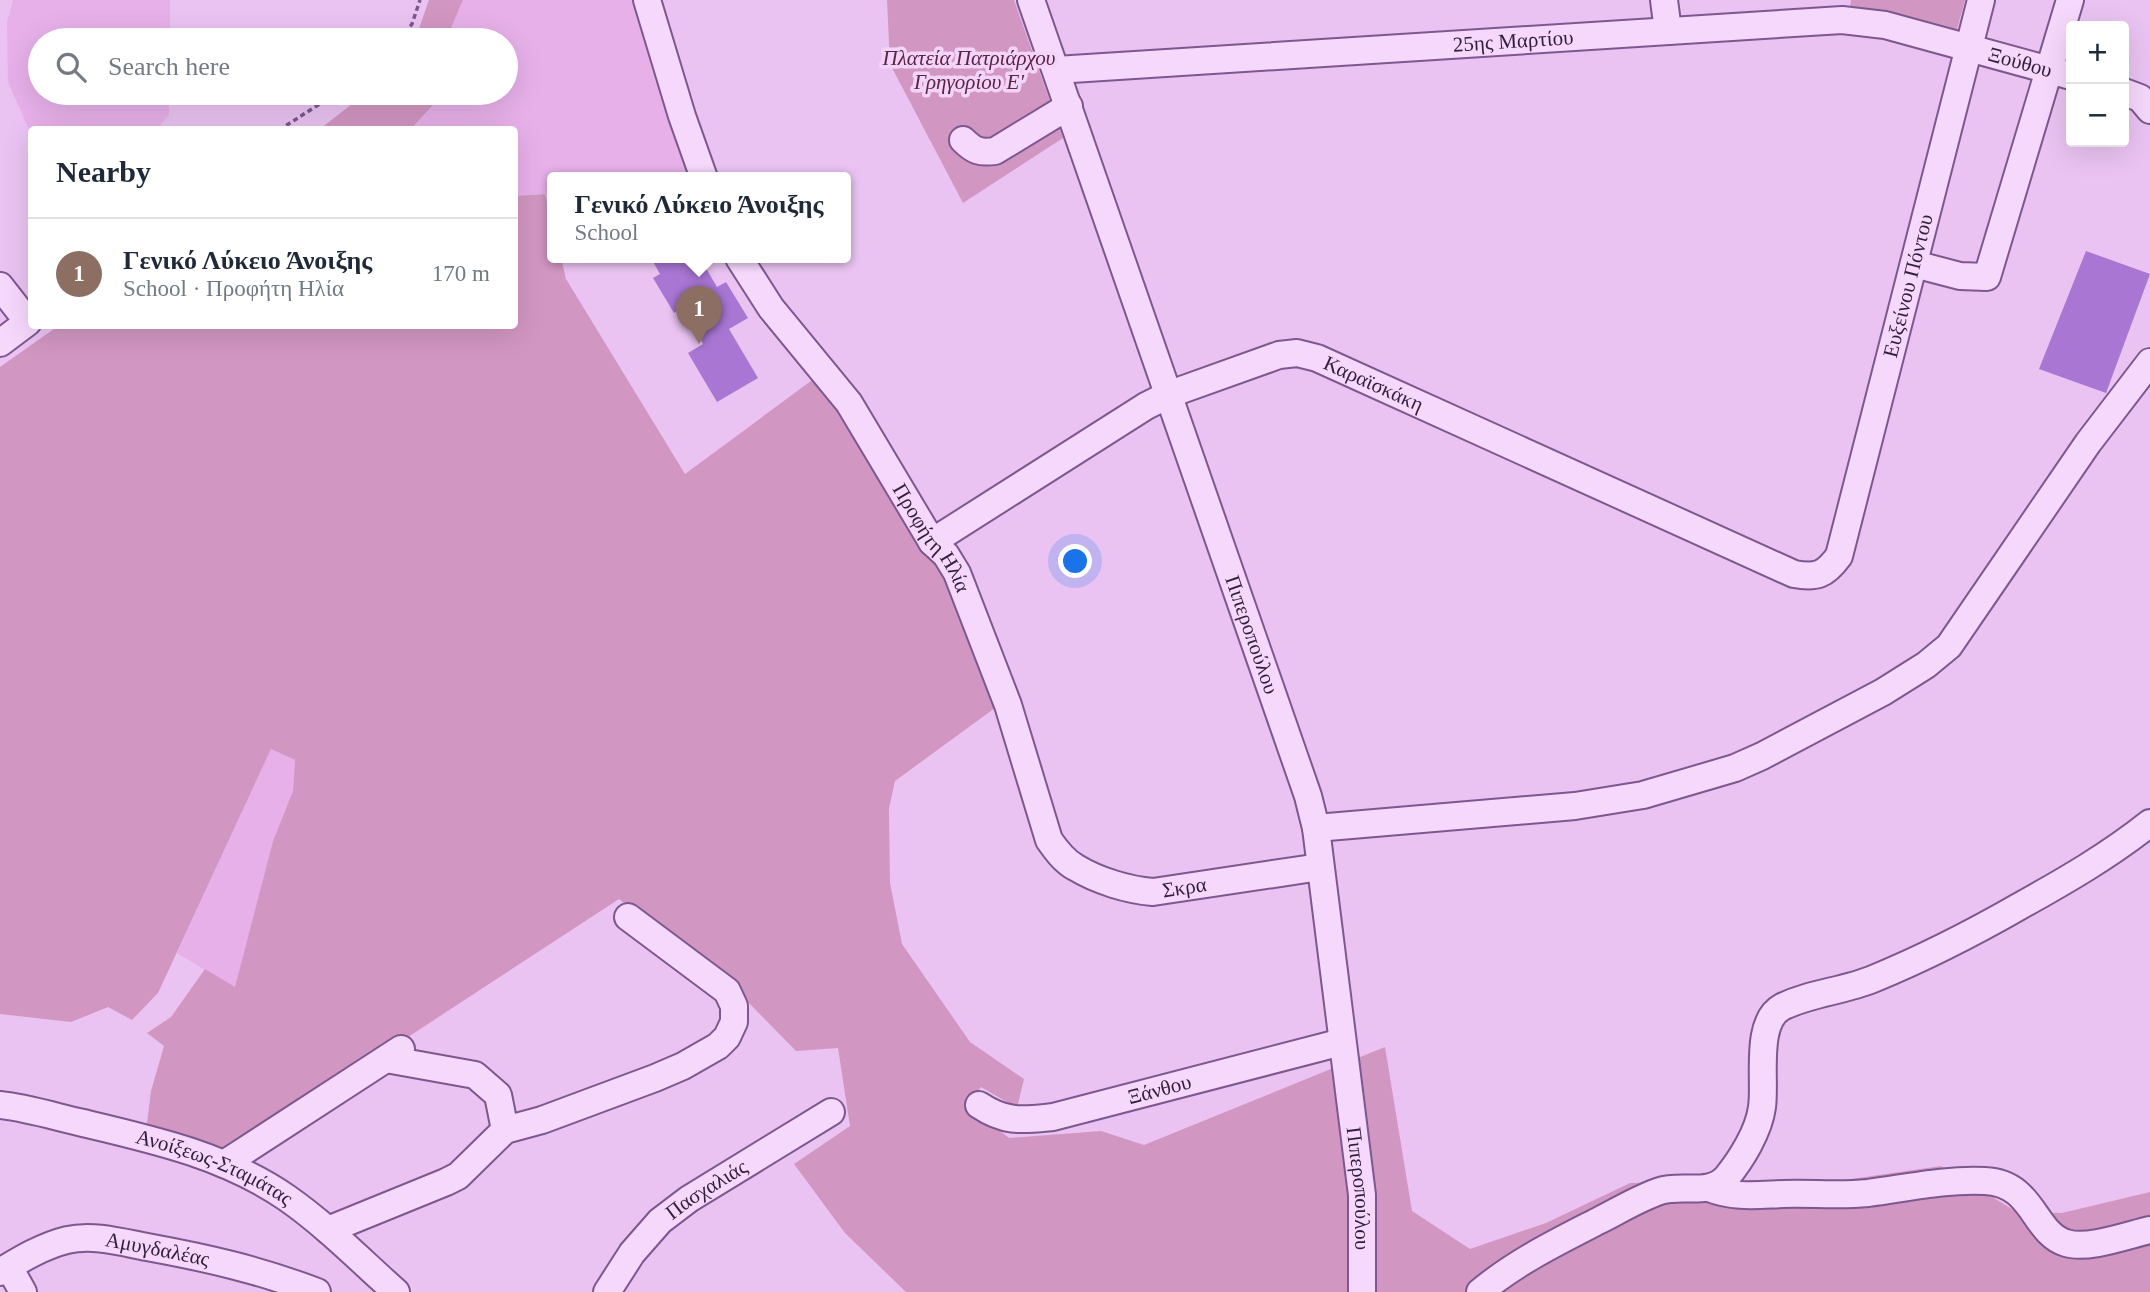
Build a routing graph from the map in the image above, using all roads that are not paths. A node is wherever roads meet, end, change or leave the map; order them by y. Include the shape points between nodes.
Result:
1 (647, 0) edge
2 (1031, 0) edge
3 (1664, 0) edge
4 (1982, 0) edge
5 (2070, 0) edge
6 (1843, 10) edge
7 (1668, 31) junction
8 (1970, 47) junction
9 (1056, 70) junction
10 (2061, 72) edge
11 (2129, 94) edge
12 (1069, 106) junction
13 (2150, 110) edge
14 (963, 140) dead end
15 (702, 172) edge
16 (742, 263) edge
17 (1914, 264) junction
18 (0, 286) edge
19 (0, 343) edge
20 (2150, 362) edge
21 (1170, 394) junction
22 (933, 542) junction
23 (1828, 570) joint
24 (2150, 823) edge
25 (1316, 828) junction
26 (1058, 852) joint
27 (1320, 867) junction
28 (628, 917) dead end
29 (1342, 1042) junction
30 (0, 1105) edge
31 (979, 1105) dead end
32 (831, 1112) dead end
33 (505, 1130) junction
34 (224, 1164) junction
35 (1709, 1188) junction
36 (328, 1230) junction
37 (2150, 1230) edge
38 (4, 1269) edge
39 (393, 1291) edge
40 (23, 1292) edge
41 (317, 1292) edge
42 (607, 1292) edge
43 (1362, 1292) edge
44 (1480, 1292) edge

1 - 15 street
2 - 9 street, Πιπεροπούλου
3 - 7 street
4 - 8 street, Ευξείνου Πόντου
5 - 10 street
6 - 7 street, 25ης Μαρτίου
6 - 8 street, 25ης Μαρτίου
7 - 9 street, 25ης Μαρτίου
8 - 10 street, Ξούθου
8 - 17 street, Ευξείνου Πόντου
9 - 12 street, Πιπεροπούλου
10 - 17 street via 1987,277 1960,276
11 - 13 street
12 - 14 street via 995,151 980,153
12 - 21 street, Πιπεροπούλου
16 - 22 street, Προφήτη Ηλία via 772,308 849,403
17 - 23 street, Ευξείνου Πόντου via 1839,556
18 - 19 street via 28,322
20 - 25 street via 2081,452 1949,646 1883,692 1735,768 1643,796
21 - 22 street, Καραϊσκάκη
21 - 23 street, Καραϊσκάκη via 1279,355 1317,358 1794,574 1811,577
21 - 25 street, Πιπεροπούλου
22 - 26 street, Προφήτη Ηλία via 957,573 974,614 1008,705 1049,840
24 - 35 street via 2077,875 1968,936 1873,979 1779,1009 1769,1021 1764,1041 1762,1109 1752,1135 1726,1178
25 - 27 street, Πιπεροπούλου
26 - 27 street, Σκρα via 1075,867 1133,890 1153,892
27 - 29 street, Πιπεροπούλου
28 - 33 street via 725,989 734,1009 729,1034 718,1046 667,1073
29 - 31 street, Ξάνθου via 1053,1117 1012,1120
29 - 43 street, Πιπεροπούλου via 1362,1195
30 - 34 street, Ανοίξεως-Σταμάτας via 173,1145
32 - 42 street, Πασχαλιάς via 689,1199 660,1222 632,1253
33 - 34 street via 498,1095 475,1075 394,1054
33 - 36 street via 458,1176
34 - 36 street, Ανοίξεως-Σταμάτας via 270,1187
35 - 37 street via 1738,1197 1820,1195 1989,1181 2023,1198 2043,1225 2066,1243 2081,1245
35 - 44 street via 1662,1191 1629,1205 1523,1260
36 - 39 street, Ανοίξεως-Σταμάτας
38 - 40 street
38 - 41 street, Αμυγδαλέας via 43,1248 70,1240 103,1239 220,1260

